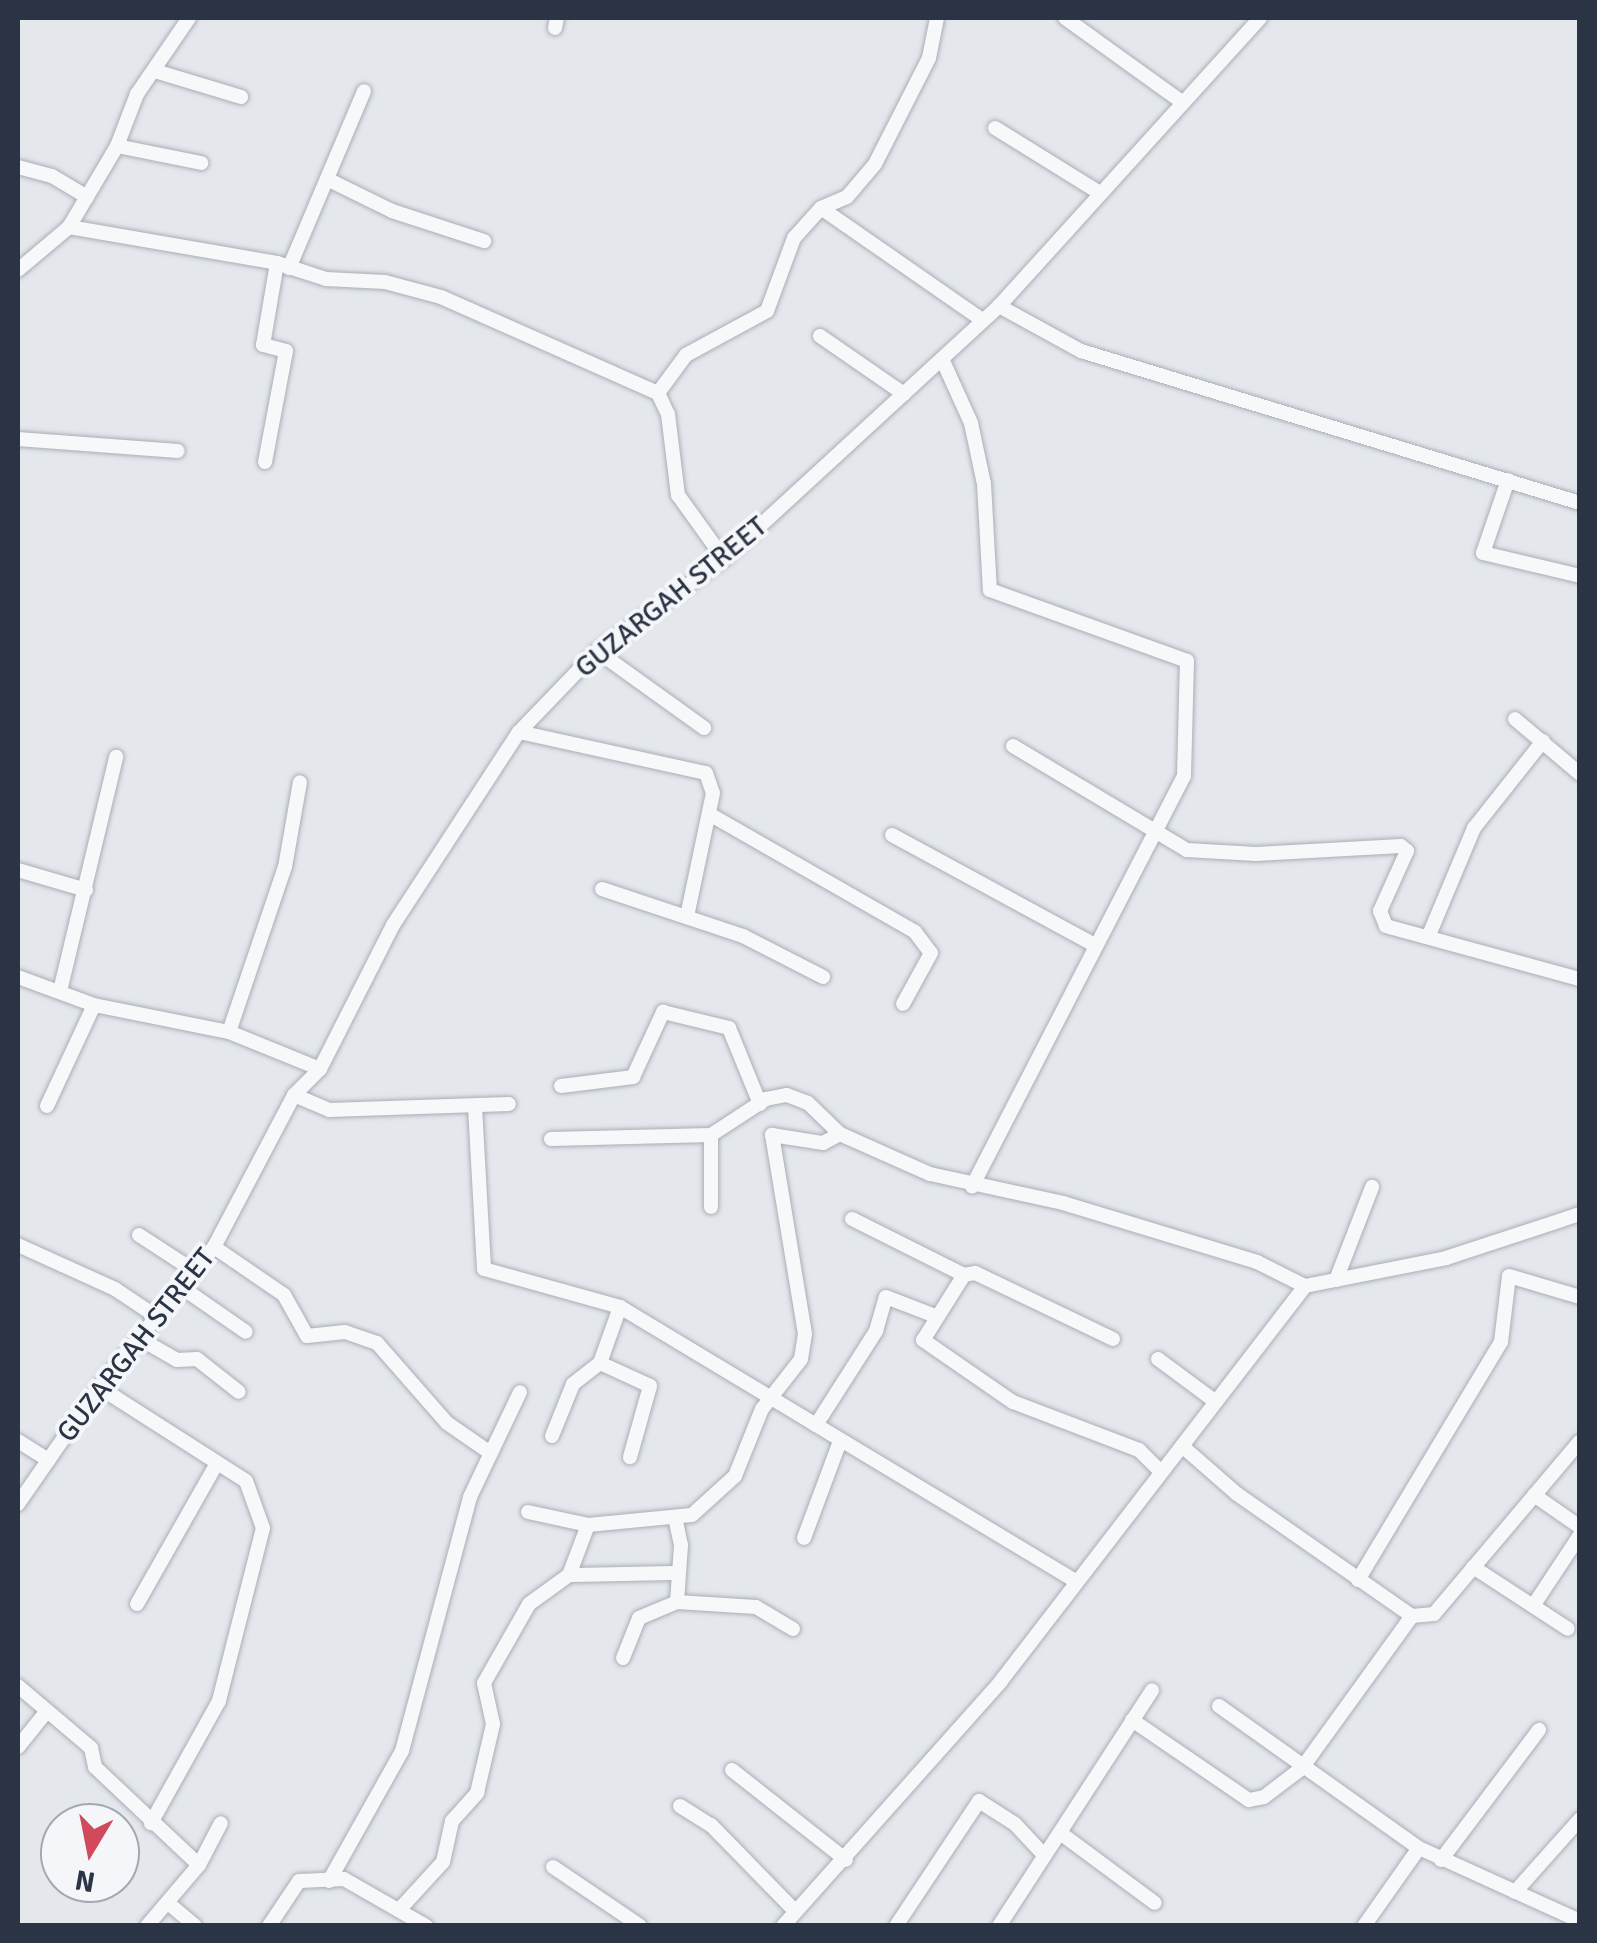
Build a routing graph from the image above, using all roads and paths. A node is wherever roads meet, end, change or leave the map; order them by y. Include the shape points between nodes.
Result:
1 (189, 18) edge
2 (937, 18) edge
3 (1065, 18) edge
4 (1260, 18) edge
5 (155, 72) junction
6 (364, 92) dead end
7 (240, 96) dead end
8 (1182, 102) junction
9 (995, 128) dead end
10 (117, 146) junction
11 (201, 163) dead end
12 (18, 167) edge
13 (326, 179) junction
14 (1100, 193) junction
15 (87, 197) junction
16 (820, 208) junction
17 (69, 227) junction
18 (484, 240) dead end
19 (283, 265) junction
20 (18, 270) edge
21 (999, 306) junction
22 (982, 320) junction
23 (820, 336) dead end
24 (942, 359) junction
25 (658, 393) junction
26 (904, 394) junction
27 (18, 439) edge
28 (178, 451) dead end
29 (265, 462) dead end
30 (1508, 480) junction
31 (1580, 503) edge
32 (724, 559) junction
33 (1580, 576) edge
34 (597, 652) junction
35 (1515, 719) dead end
36 (704, 728) dead end
37 (518, 732) junction
38 (1543, 741) junction
39 (1013, 746) dead end
40 (116, 757) dead end
41 (1580, 774) edge
42 (300, 782) dead end
43 (711, 815) junction
44 (1152, 834) junction
45 (892, 835) dead end
46 (18, 870) edge
47 (602, 889) dead end
48 (86, 890) junction
49 (687, 916) junction
50 (1429, 936) junction
51 (1093, 944) junction
52 (18, 977) edge
53 (823, 977) dead end
54 (1580, 979) edge
55 (60, 991) junction
56 (94, 1004) junction
57 (904, 1004) dead end
58 (229, 1032) junction
59 (320, 1069) junction
60 (562, 1086) dead end
61 (294, 1095) junction
62 (509, 1104) dead end
63 (760, 1104) junction
64 (47, 1106) dead end
65 (475, 1106) junction
66 (840, 1134) junction
67 (711, 1136) junction
68 (551, 1139) dead end
69 (972, 1187) junction
70 (1372, 1187) dead end
71 (710, 1207) dead end
72 (1580, 1214) edge
73 (852, 1219) dead end
74 (139, 1235) dead end
75 (18, 1245) edge
76 (214, 1247) junction
77 (196, 1272) junction
78 (964, 1275) junction
79 (1336, 1280) junction
80 (1304, 1286) junction
81 (184, 1289) junction
82 (1580, 1297) edge
83 (620, 1307) junction
84 (933, 1315) junction
85 (156, 1317) junction
86 (246, 1332) dead end
87 (1113, 1339) dead end
88 (142, 1340) junction
89 (1158, 1358) dead end
90 (600, 1363) junction
91 (99, 1387) junction
92 (238, 1392) dead end
93 (520, 1392) dead end
94 (774, 1402) junction
95 (1216, 1402) junction
96 (816, 1426) junction
97 (552, 1436) dead end
98 (18, 1441) edge
99 (1580, 1441) edge
100 (840, 1442) junction
101 (1182, 1446) junction
102 (489, 1452) junction
103 (630, 1457) dead end
104 (48, 1460) junction
105 (217, 1463) junction
106 (1161, 1472) junction
107 (1534, 1495) junction
108 (18, 1504) edge
109 (528, 1512) dead end
110 (675, 1516) junction
111 (588, 1525) junction
112 (1580, 1527) edge
113 (1580, 1535) edge
114 (804, 1538) dead end
115 (1473, 1567) junction
116 (678, 1573) junction
117 (570, 1575) junction
118 (1358, 1580) junction
119 (1077, 1582) junction
120 (677, 1602) junction
121 (137, 1604) dead end
122 (1532, 1606) junction
123 (1412, 1616) junction
124 (793, 1629) dead end
125 (1568, 1629) dead end
126 (623, 1658) dead end
127 (18, 1686) edge
128 (1152, 1690) dead end
129 (1219, 1706) dead end
130 (48, 1711) junction
131 (1132, 1720) junction
132 (1539, 1730) dead end
133 (18, 1747) edge
134 (1302, 1768) junction
135 (732, 1770) dead end
136 (680, 1806) dead end
137 (1580, 1819) edge
138 (151, 1822) junction
139 (221, 1823) dead end
140 (1063, 1836) junction
141 (1420, 1848) junction
142 (1044, 1855) junction
143 (846, 1860) junction
144 (1441, 1860) junction
145 (199, 1866) junction
146 (554, 1867) dead end
147 (329, 1881) junction
148 (1515, 1892) junction
149 (168, 1903) junction
150 (1154, 1903) dead end
151 (399, 1910) junction
152 (795, 1911) junction
153 (1580, 1921) edge
154 (146, 1926) edge
155 (195, 1926) edge
156 (268, 1926) edge
157 (426, 1926) edge
158 (640, 1926) edge
159 (783, 1926) edge
160 (896, 1926) edge
161 (999, 1926) edge
162 (1364, 1926) edge

1 - 5 street
2 - 16 street via 930,58 875,164 848,198
3 - 8 street
4 - 8 street, GUZARGAH STREET
5 - 7 street
5 - 10 street via 137,94
6 - 13 street
8 - 14 street, GUZARGAH STREET
9 - 14 street
10 - 11 street
10 - 15 street
12 - 15 street via 52,176
13 - 18 street via 392,210
13 - 19 street
14 - 21 street, GUZARGAH STREET
15 - 17 street
16 - 22 street
16 - 25 street via 794,238 767,311 686,355
17 - 19 street
17 - 20 street
19 - 25 street via 441,297
19 - 29 street via 262,345 286,351
21 - 22 street, GUZARGAH STREET
21 - 30 street via 1082,350
22 - 24 street, GUZARGAH STREET
23 - 26 street
24 - 26 street, GUZARGAH STREET
24 - 44 street via 972,423 984,484 990,590 1188,660 1184,776
25 - 32 street via 668,414 678,495
26 - 32 street, GUZARGAH STREET
27 - 28 street
30 - 31 street
30 - 33 street via 1483,552
32 - 34 street, GUZARGAH STREET
34 - 36 street
34 - 37 street, GUZARGAH STREET
35 - 38 street
37 - 43 street via 706,774 714,794
37 - 59 street, GUZARGAH STREET via 393,925
38 - 41 street
38 - 50 street via 1474,828
39 - 44 street
40 - 48 street
42 - 58 street via 285,867
43 - 49 street
43 - 57 street via 916,932 930,953
44 - 50 street via 1188,850 1238,853 1401,846 1407,851 1380,920
44 - 51 street
45 - 51 street
46 - 48 street
47 - 49 street
48 - 55 street
49 - 53 street
50 - 54 street
51 - 69 street
52 - 55 street
55 - 56 street
56 - 58 street
56 - 64 street
58 - 59 street
59 - 61 street, GUZARGAH STREET
60 - 63 street via 633,1077 663,1012 730,1028
61 - 65 street via 330,1110
61 - 76 street, GUZARGAH STREET
62 - 65 street
63 - 66 street via 787,1095 808,1103
63 - 67 street
65 - 83 street via 484,1269
66 - 69 street
66 - 94 street via 822,1143 772,1135 805,1334 801,1360
67 - 68 street
67 - 71 street
69 - 80 street via 1063,1203 1257,1262
70 - 79 street
72 - 79 street via 1446,1258
73 - 78 street
74 - 77 street
75 - 85 street via 115,1289
76 - 77 street, GUZARGAH STREET
76 - 102 street via 284,1295 307,1336 345,1332 377,1342 447,1423
77 - 81 street, GUZARGAH STREET
78 - 84 street
78 - 87 street via 1002,1281
79 - 80 street
80 - 95 street
81 - 85 street, GUZARGAH STREET
81 - 86 street
82 - 118 street via 1509,1276 1501,1342
83 - 90 street
83 - 94 street
84 - 96 street via 886,1296 876,1331
84 - 106 street via 926,1345 1013,1402 1139,1450
85 - 88 street, GUZARGAH STREET
88 - 91 street, GUZARGAH STREET
88 - 92 street via 177,1360 196,1359
89 - 95 street
90 - 97 street via 573,1384
90 - 103 street via 650,1386
91 - 104 street, GUZARGAH STREET
91 - 105 street
93 - 102 street
94 - 96 street
94 - 110 street via 762,1410 735,1476 692,1516
95 - 101 street
96 - 100 street
98 - 104 street
99 - 107 street
100 - 114 street
100 - 119 street
101 - 106 street
101 - 118 street
102 - 147 street via 470,1497 402,1751
104 - 108 street, GUZARGAH STREET
105 - 121 street
105 - 138 street via 246,1481 263,1528 220,1700
106 - 119 street
107 - 112 street
107 - 115 street
109 - 111 street
110 - 111 street
110 - 116 street
111 - 117 street
113 - 122 street
115 - 122 street
115 - 123 street via 1434,1614
116 - 117 street
116 - 120 street
117 - 151 street via 529,1604 484,1683 493,1724 478,1790 452,1821 443,1862
118 - 123 street
119 - 143 street via 1001,1682
120 - 124 street via 756,1607
120 - 126 street via 638,1618
122 - 125 street
123 - 134 street
127 - 130 street
128 - 131 street
129 - 134 street
130 - 133 street
130 - 138 street via 91,1748 95,1766
131 - 134 street via 1249,1800 1264,1797
131 - 140 street via 1069,1815
132 - 144 street via 1479,1801
134 - 141 street
135 - 143 street
136 - 152 street via 712,1825
137 - 148 street
138 - 145 street
139 - 145 street
140 - 142 street
140 - 150 street
141 - 144 street
141 - 162 street
142 - 160 street via 1015,1824 979,1801
142 - 161 street
143 - 152 street
144 - 148 street
145 - 149 street
146 - 158 street
147 - 151 street via 344,1879
147 - 156 street via 290,1887
148 - 153 street
149 - 154 street
149 - 155 street
151 - 157 street
152 - 159 street

